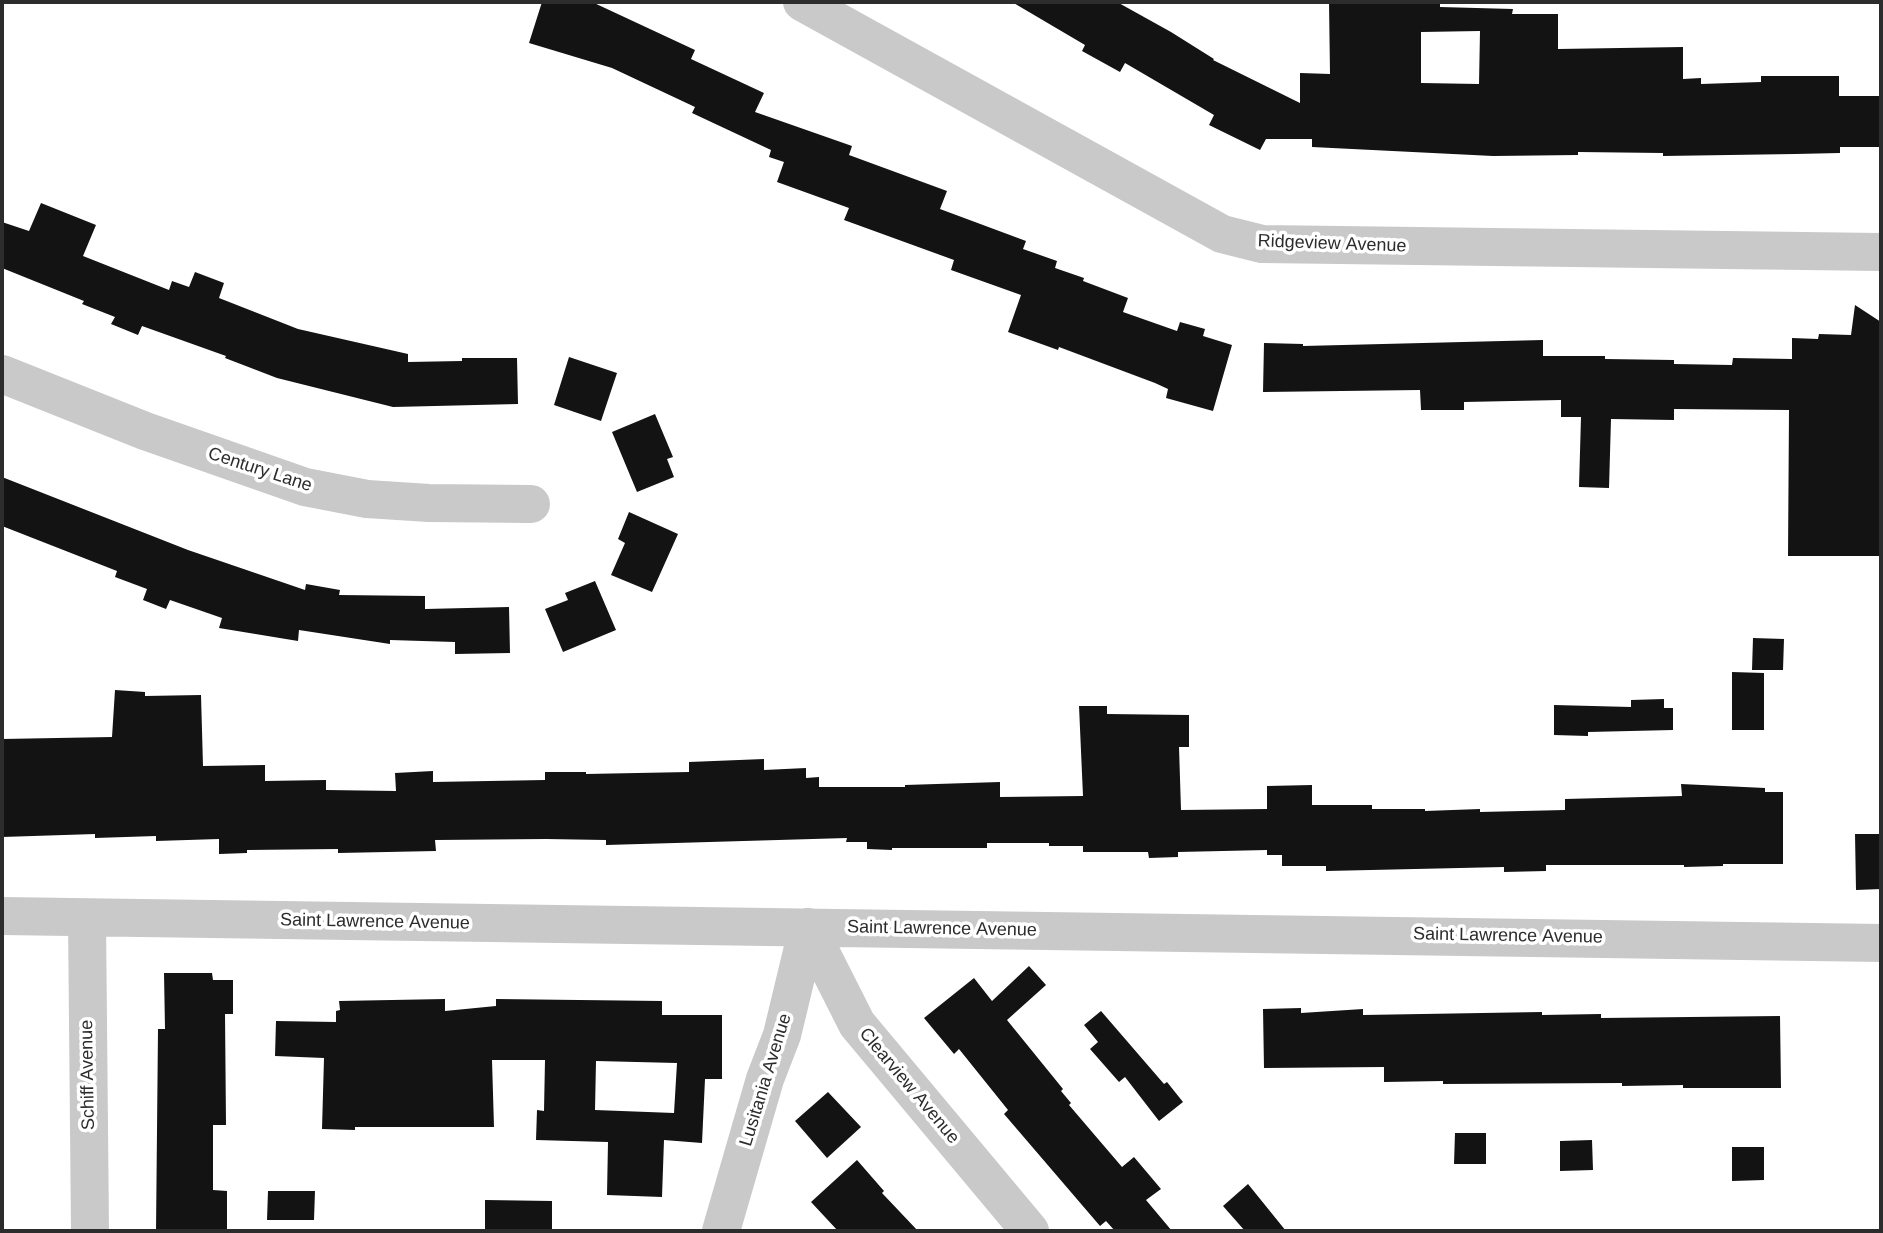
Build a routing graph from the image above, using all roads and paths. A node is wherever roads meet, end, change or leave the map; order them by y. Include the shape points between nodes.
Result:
1 (802, 2) edge
2 (1881, 252) edge
3 (2, 374) edge
4 (531, 504) dead end
5 (2, 916) edge
6 (87, 918) junction
7 (808, 927) junction
8 (1881, 943) edge
9 (90, 1231) edge
10 (721, 1231) edge
11 (1030, 1231) edge

1 - 2 street, Ridgeview Avenue via 1222,234 1262,244
3 - 4 street, Century Lane via 145,431 305,486 367,499
5 - 6 street, Saint Lawrence Avenue
6 - 7 street, Saint Lawrence Avenue
6 - 9 street, Schiff Avenue
7 - 8 street, Saint Lawrence Avenue
7 - 10 street, Lusitania Avenue via 782,1035
7 - 11 street, Clearview Avenue via 857,1024

